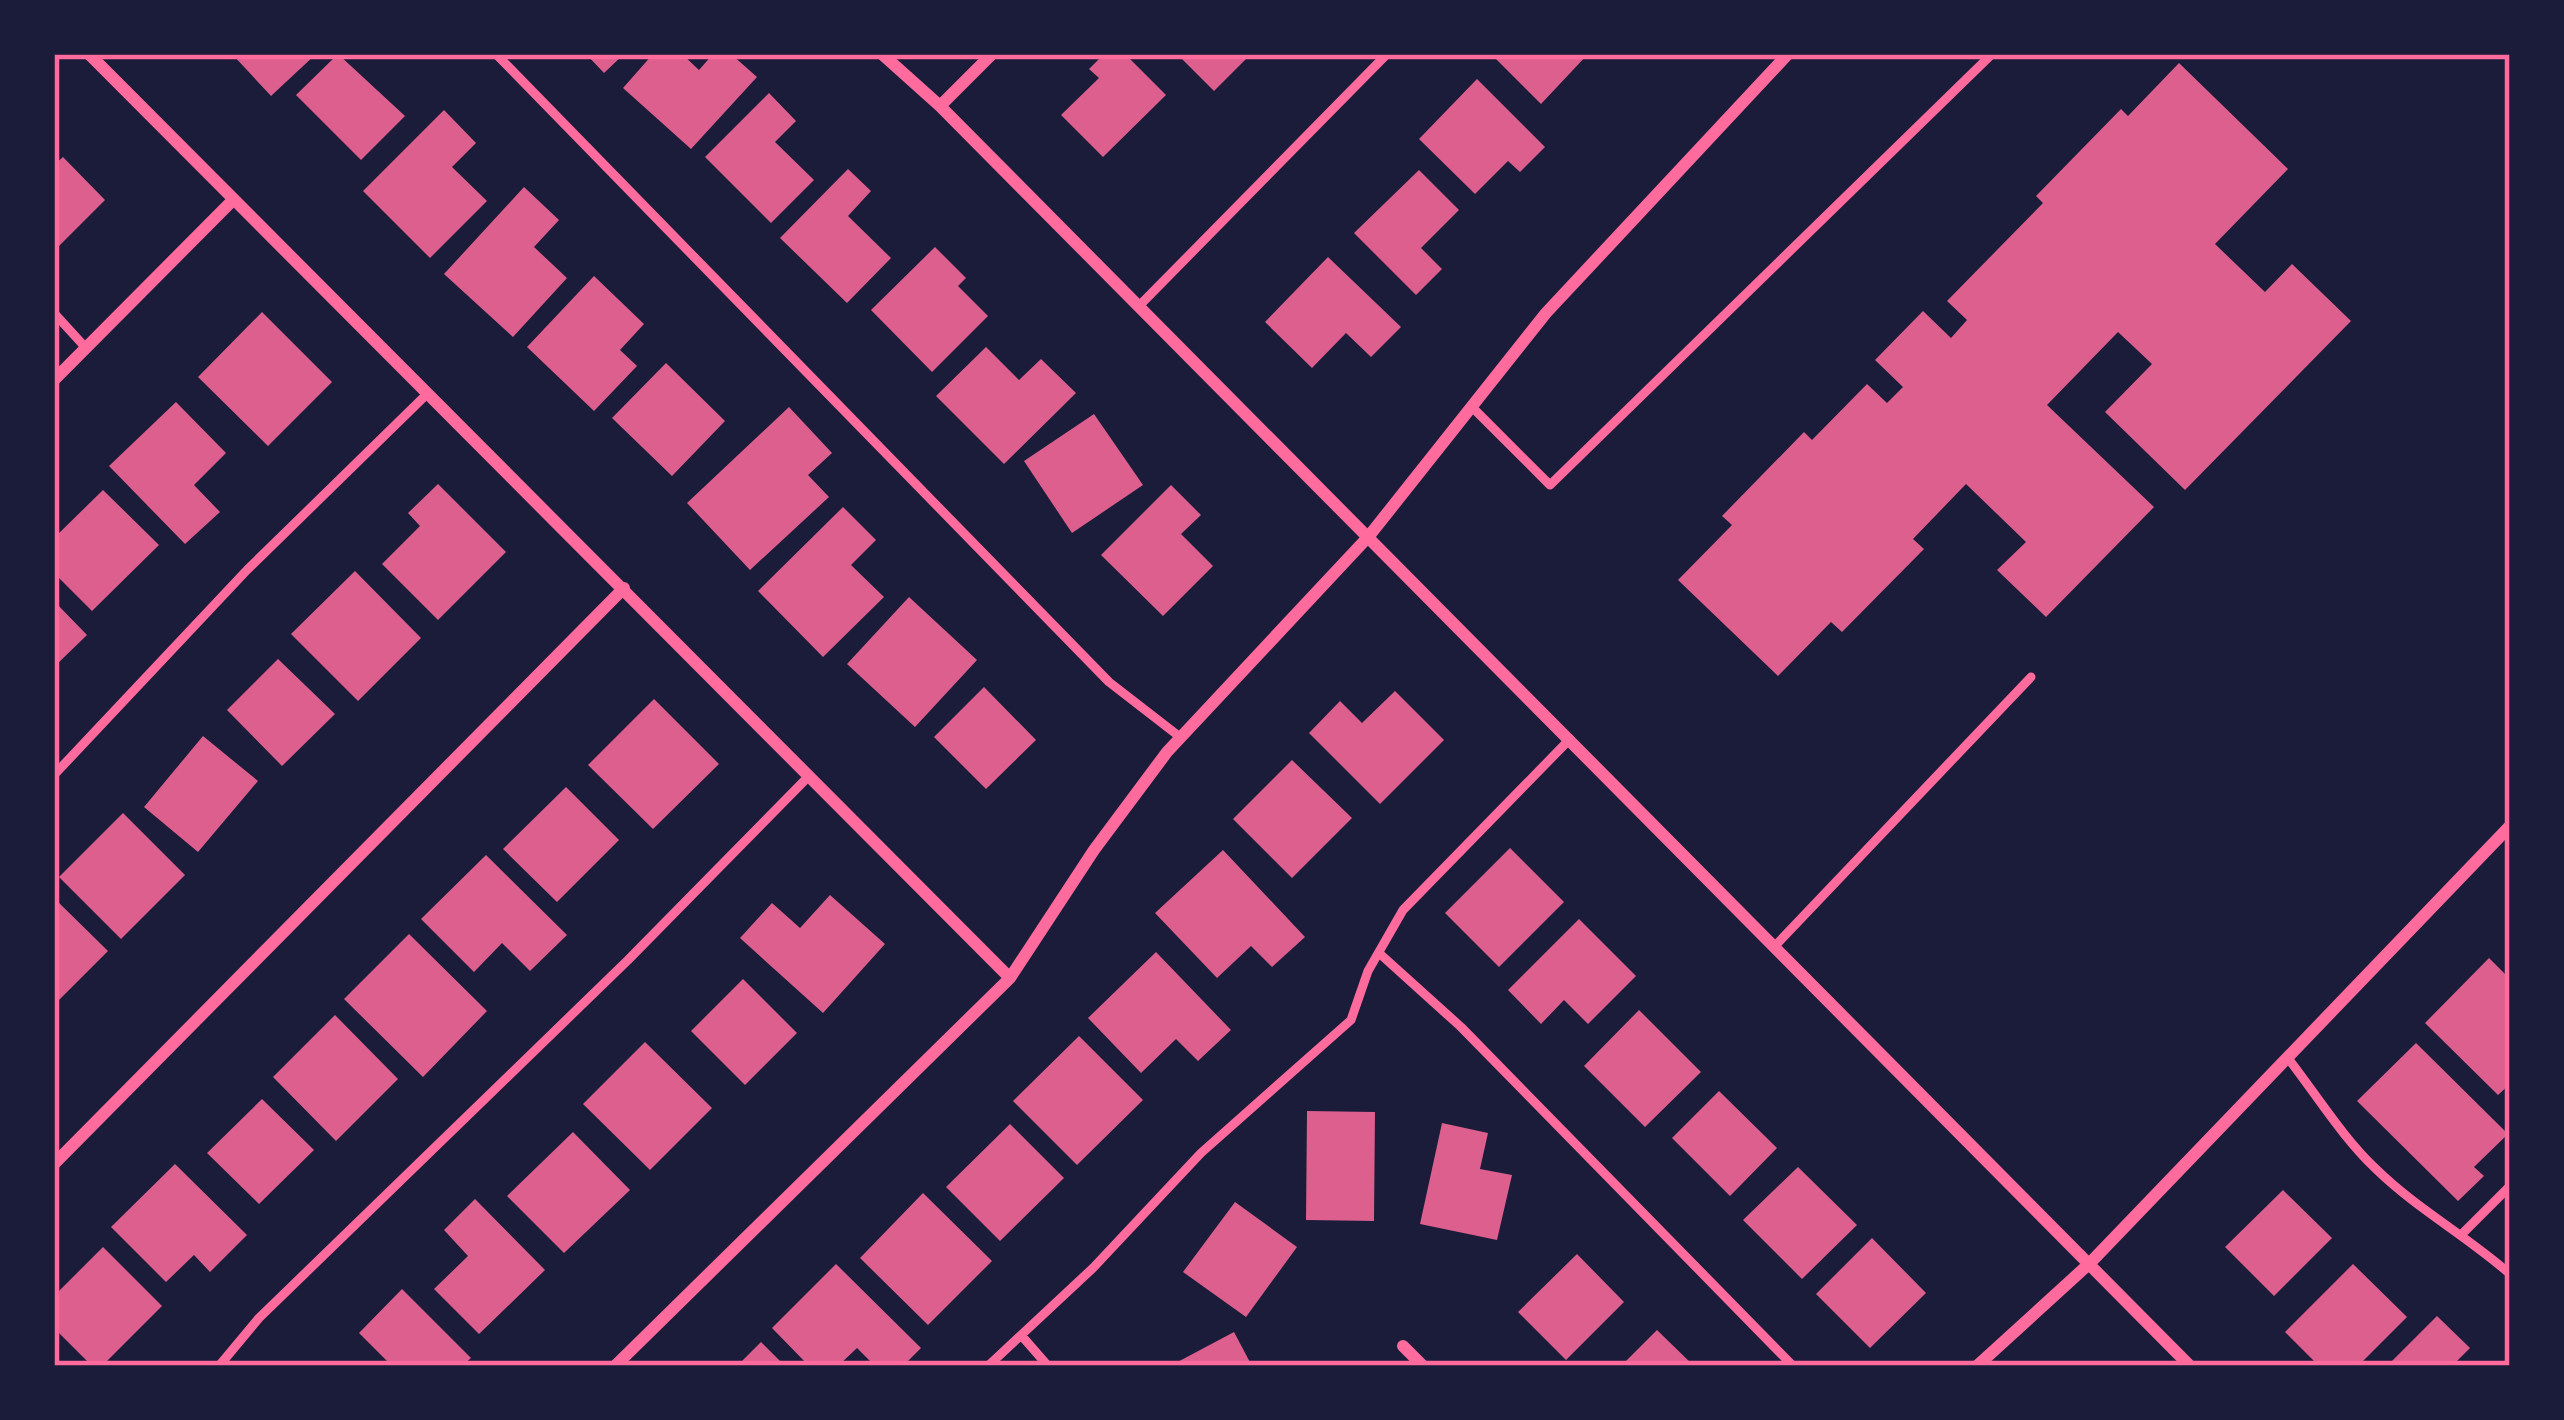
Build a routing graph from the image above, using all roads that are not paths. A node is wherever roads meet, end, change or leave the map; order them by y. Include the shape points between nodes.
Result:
1 (89, 54) edge
2 (496, 54) edge
3 (882, 54) edge
4 (992, 54) edge
5 (1387, 54) edge
6 (1788, 54) edge
7 (1992, 54) edge
8 (940, 106) junction
9 (232, 202) junction
10 (1139, 306) junction
11 (54, 313) edge
12 (86, 348) junction
13 (54, 380) edge
14 (428, 394) junction
15 (1472, 407) junction
16 (1369, 536) junction
17 (624, 588) junction
18 (2030, 677) dead end
19 (1180, 737) junction
20 (1570, 739) junction
21 (54, 775) edge
22 (809, 776) junction
23 (2510, 826) edge
24 (1775, 946) junction
25 (1379, 952) junction
26 (1010, 978) junction
27 (2287, 1058) junction
28 (54, 1164) edge
29 (2510, 1186) edge
30 (2463, 1233) junction
31 (2090, 1263) junction
32 (2510, 1274) edge
33 (1022, 1335) junction
34 (1403, 1346) dead end
35 (219, 1366) edge
36 (615, 1366) edge
37 (988, 1366) edge
38 (1048, 1366) edge
39 (1423, 1366) edge
40 (1793, 1366) edge
41 (1977, 1366) edge
42 (2190, 1366) edge

1 - 9 street
2 - 19 lane via 1109,682
3 - 8 street
4 - 8 street
5 - 10 lane
6 - 15 street via 1546,314
7 - 15 lane via 1550,485
8 - 10 street
9 - 12 street
9 - 14 street
10 - 16 street
11 - 12 lane
12 - 13 street
14 - 17 street
14 - 21 lane
15 - 16 street
16 - 19 street
16 - 20 street
17 - 22 street
17 - 28 street
18 - 24 lane
19 - 26 street
20 - 24 street
20 - 25 lane via 1403,910
22 - 26 street
22 - 35 lane
23 - 27 street
24 - 31 street
25 - 33 lane via 1351,1020 1201,1153
25 - 40 lane
26 - 36 street
27 - 30 lane via 2372,1166
27 - 31 street
29 - 30 lane
30 - 32 lane
31 - 41 street
31 - 42 street
33 - 37 lane
33 - 38 lane
34 - 39 street

